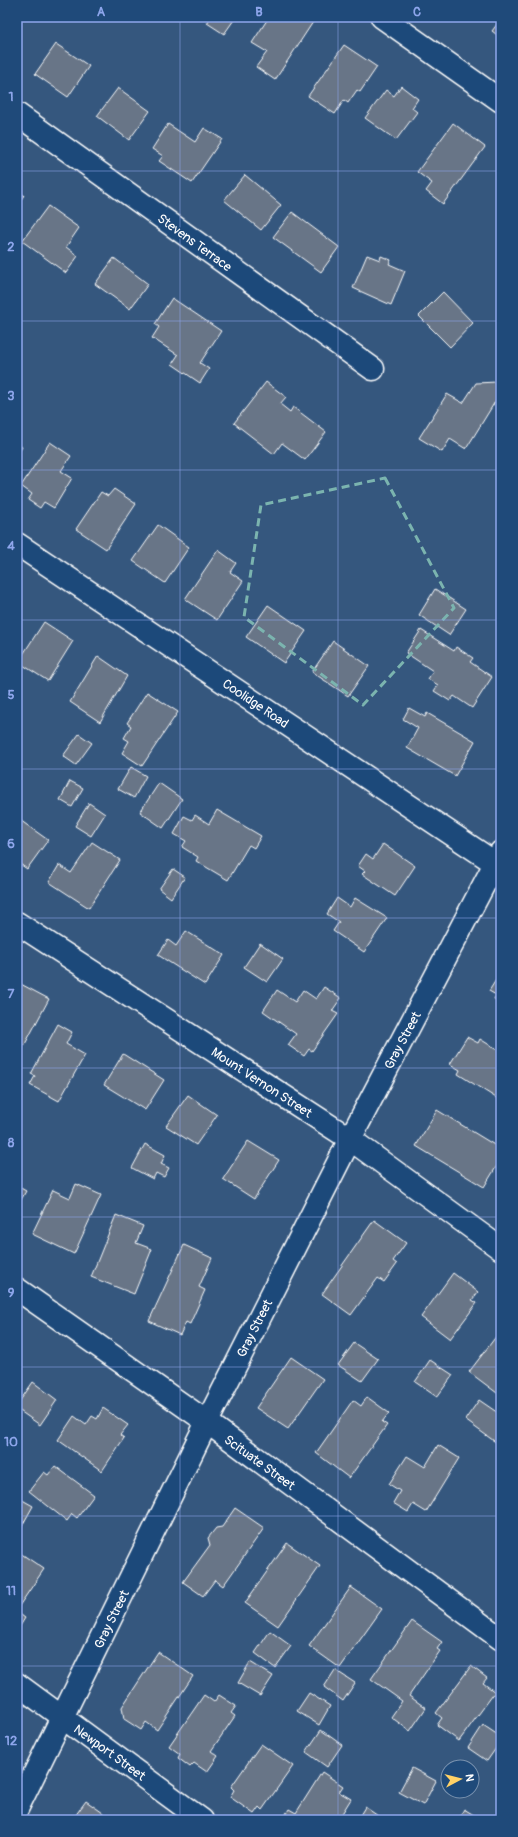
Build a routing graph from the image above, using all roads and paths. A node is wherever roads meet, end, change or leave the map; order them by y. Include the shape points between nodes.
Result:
1 (382, 17) edge
2 (501, 101) edge
3 (17, 114) edge
4 (373, 369) dead end
5 (17, 544) edge
6 (498, 857) edge
7 (17, 923) edge
8 (350, 1139) junction
9 (501, 1249) edge
10 (17, 1289) edge
11 (207, 1422) junction
12 (501, 1639) edge
13 (17, 1684) edge
14 (63, 1717) junction
15 (17, 1809) edge
16 (202, 1820) edge

1 - 2 street
3 - 4 street, Stevens Terrace
5 - 6 street, Coolidge Road
6 - 8 street, Gray Street
7 - 8 street, Mount Vernon Street
8 - 9 street, Mount Vernon Street
8 - 11 street, Gray Street
10 - 11 street, Scituate Street
11 - 12 street, Scituate Street
11 - 14 street, Gray Street
13 - 14 street, Newport Street
14 - 15 street, Gray Street
14 - 16 street, Newport Street

